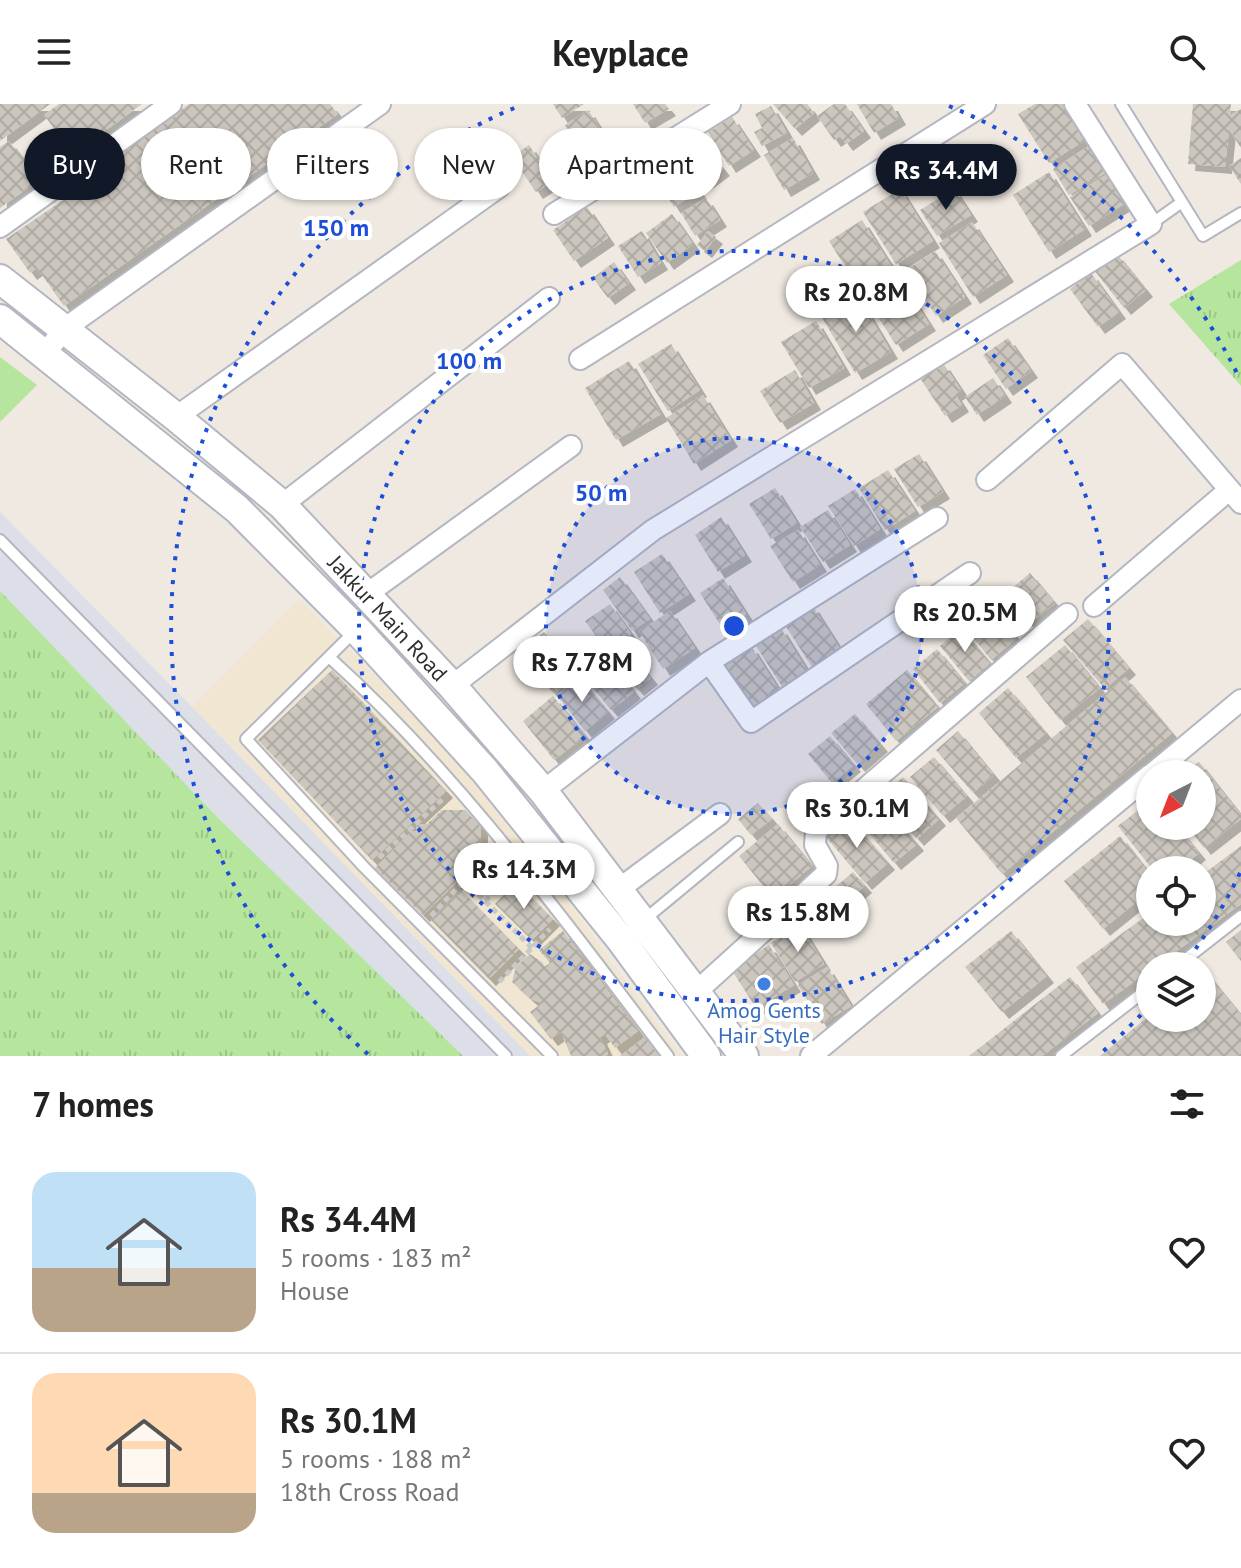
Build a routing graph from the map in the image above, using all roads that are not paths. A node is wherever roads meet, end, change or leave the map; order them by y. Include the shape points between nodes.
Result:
1 (171, 104) edge
2 (730, 104) edge
3 (985, 104) edge
4 (1075, 104) edge
5 (1121, 104) edge
6 (367, 108) edge
7 (481, 200) edge
8 (1182, 202) junction
9 (1241, 213) edge
10 (554, 214) dead end
11 (1151, 224) junction
12 (0, 227) edge
13 (0, 279) edge
14 (549, 298) dead end
15 (0, 319) edge
16 (64, 329) junction
17 (45, 354) junction
18 (580, 359) dead end
19 (176, 417) junction
20 (571, 446) dead end
21 (987, 480) dead end
22 (1235, 496) edge
23 (282, 505) junction
24 (937, 518) dead end
25 (0, 540) edge
26 (970, 573) dead end
27 (367, 594) junction
28 (1094, 606) dead end
29 (1067, 614) dead end
30 (357, 630) junction
31 (329, 657) junction
32 (709, 662) junction
33 (452, 686) junction
34 (1241, 700) edge
35 (1169, 760) edge
36 (1136, 787) edge
37 (543, 791) junction
38 (720, 814) dead end
39 (738, 842) dead end
40 (619, 889) junction
41 (1241, 916) edge
42 (643, 921) junction
43 (621, 940) junction
44 (1195, 952) edge
45 (696, 992) junction
46 (1136, 998) edge
47 (506, 1056) edge
48 (552, 1056) edge
49 (668, 1056) edge
50 (706, 1056) edge
51 (744, 1056) edge
52 (811, 1056) edge
53 (1061, 1056) edge

1 - 12 street
2 - 10 street
3 - 18 street
4 - 11 street
5 - 8 lane
6 - 16 street
7 - 19 street
8 - 9 lane via 1203,236
8 - 11 lane
11 - 33 street via 653,530
13 - 16 main road, Jakkur Main Road
14 - 23 street
15 - 17 main road, Jakkur Main Road
16 - 17 street
16 - 19 main road, Jakkur Main Road
17 - 30 main road, Jakkur Main Road via 237,509
19 - 23 main road, Jakkur Main Road
20 - 27 street
21 - 22 street via 1122,364
22 - 28 street
23 - 27 main road, Jakkur Main Road
24 - 32 street
25 - 47 lane
26 - 32 street via 751,722
27 - 33 main road, Jakkur Main Road
29 - 45 street via 816,831 815,845 826,874
30 - 31 lane
30 - 43 main road, Jakkur Main Road via 485,771
31 - 48 lane via 246,739
31 - 49 lane via 383,705 457,786
32 - 37 street
33 - 37 main road, Jakkur Main Road
34 - 35 street
36 - 52 street
37 - 40 main road, Jakkur Main Road
38 - 40 street
39 - 42 lane
40 - 42 main road, Jakkur Main Road
41 - 44 lane
42 - 43 main road
42 - 45 main road, Jakkur Main Road
43 - 50 main road, Jakkur Main Road
45 - 51 main road, Jakkur Main Road
46 - 53 lane

